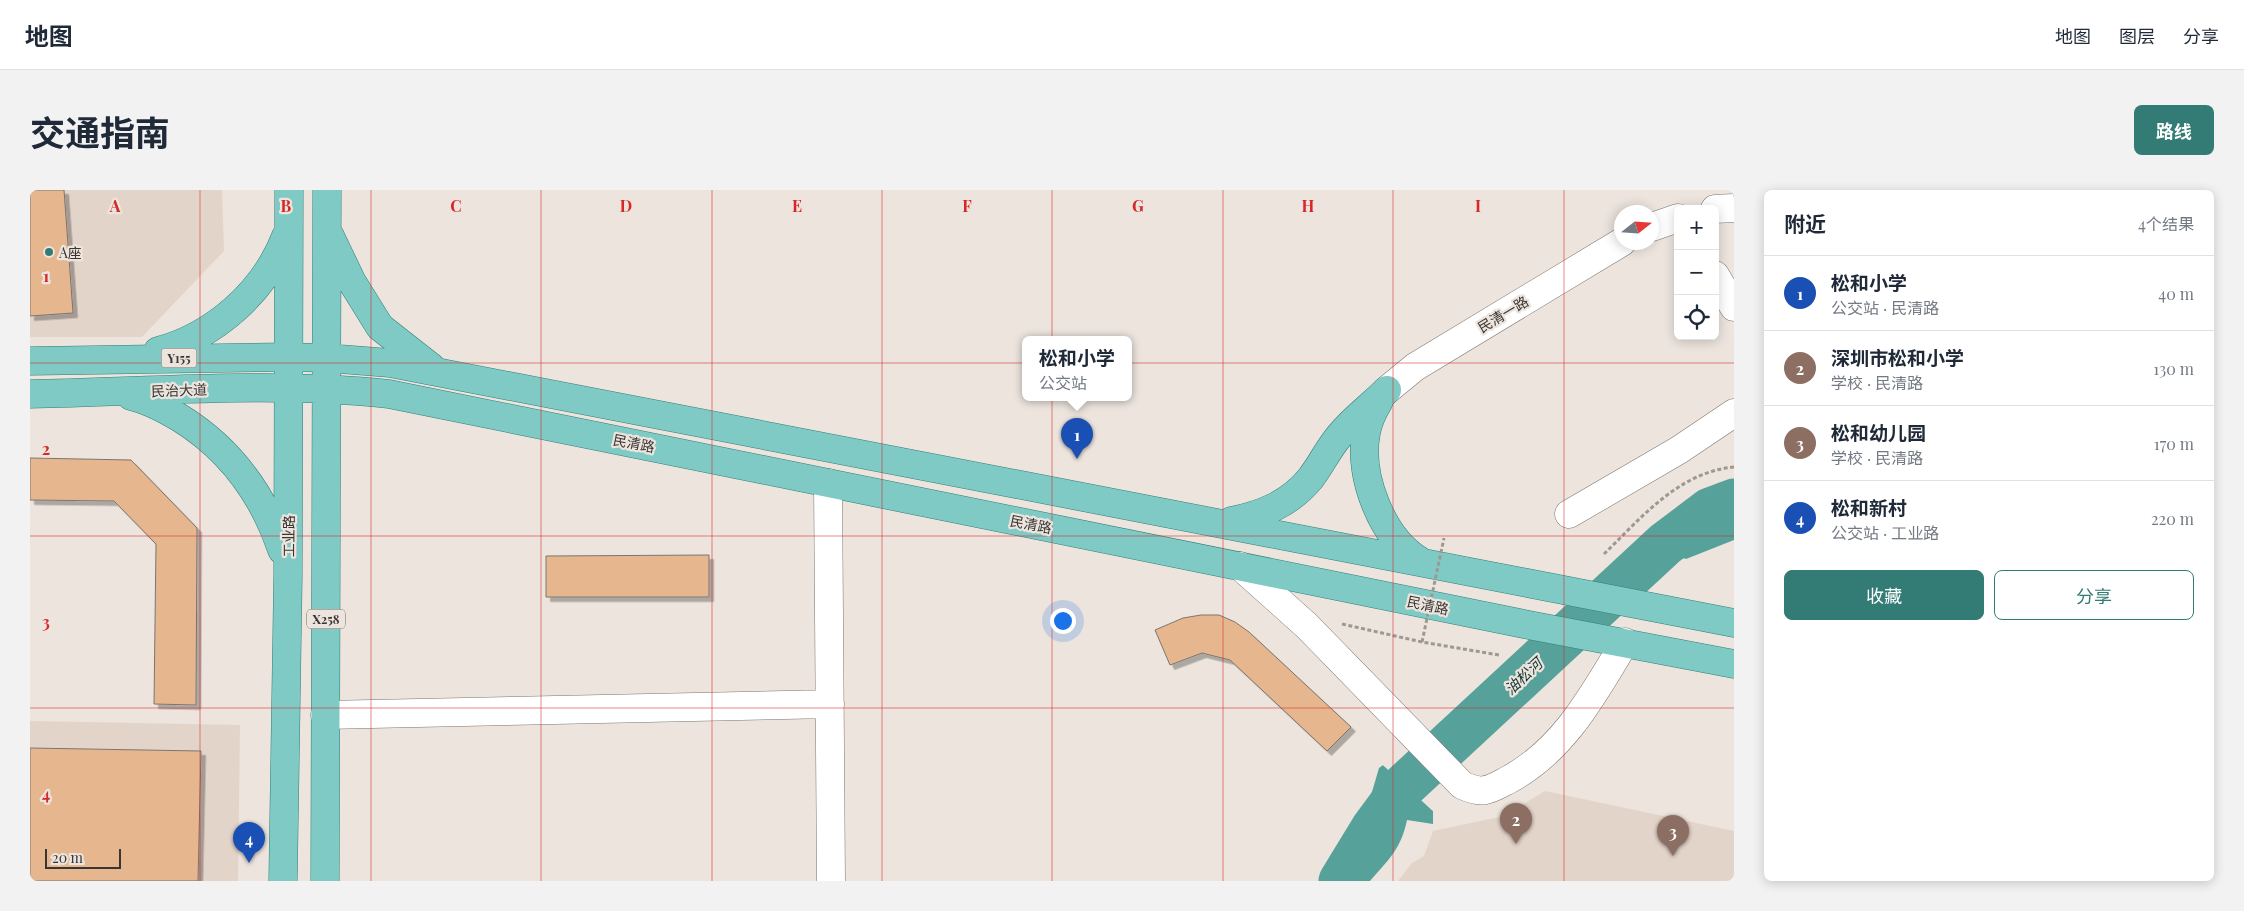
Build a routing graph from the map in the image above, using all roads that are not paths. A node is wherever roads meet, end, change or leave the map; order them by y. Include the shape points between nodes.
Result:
1 (288, 190) edge
2 (326, 190) edge
3 (1734, 208) edge
4 (1719, 210) edge
5 (1674, 219) edge
6 (1659, 225) edge
7 (289, 227) junction
8 (327, 227) junction
9 (1614, 247) edge
10 (1719, 282) edge
11 (1734, 307) edge
12 (288, 357) junction
13 (327, 358) junction
14 (128, 359) junction
15 (30, 361) edge
16 (439, 372) junction
17 (288, 389) junction
18 (327, 390) junction
19 (1387, 390) junction
20 (118, 392) junction
21 (30, 394) edge
22 (1734, 413) edge
23 (828, 483) junction
24 (1568, 514) dead end
25 (1217, 522) junction
26 (1420, 561) junction
27 (1240, 566) junction
28 (288, 575) junction
29 (1734, 623) edge
30 (1624, 642) junction
31 (1734, 664) edge
32 (830, 704) junction
33 (325, 715) junction
34 (283, 881) edge
35 (326, 881) edge
36 (831, 881) edge

1 - 7 main road, 工业路 / X258
2 - 8 main road, X258
3 - 4 street
5 - 6 street
7 - 12 main road, 工业路 / X258
7 - 14 main road via 277,259 234,309 207,331 175,347
8 - 13 main road, X258
8 - 16 main road via 352,282 380,327
9 - 19 street, 民清一路 via 1415,367
10 - 11 street
12 - 13 main road, Y155
12 - 14 main road, Y155
12 - 17 main road, 工业路 / X258
13 - 16 main road via 382,362
13 - 18 main road, X258
14 - 15 main road, Y155
16 - 25 main road
17 - 18 main road, 民治大道
17 - 20 main road, 民治大道
17 - 28 main road, 工业路 / X258
18 - 23 main road, 民清路 via 389,394
18 - 33 main road, X258
19 - 25 main road via 1341,434 1310,479 1281,506 1246,518
19 - 26 main road via 1370,416 1366,433 1364,454 1368,478 1392,536
20 - 21 main road, 民治大道
20 - 28 main road via 165,409 197,429 227,455 245,476 275,528
22 - 24 street via 1679,450
23 - 27 main road, 民清路
23 - 32 street
25 - 26 main road
26 - 29 main road
27 - 30 main road, 民清路
27 - 30 street via 1306,626 1462,785 1475,791 1490,790 1524,771 1561,739
28 - 34 main road, 工业路 / X258
30 - 31 main road, 民清路
32 - 33 street
32 - 36 street
33 - 35 main road, X258

